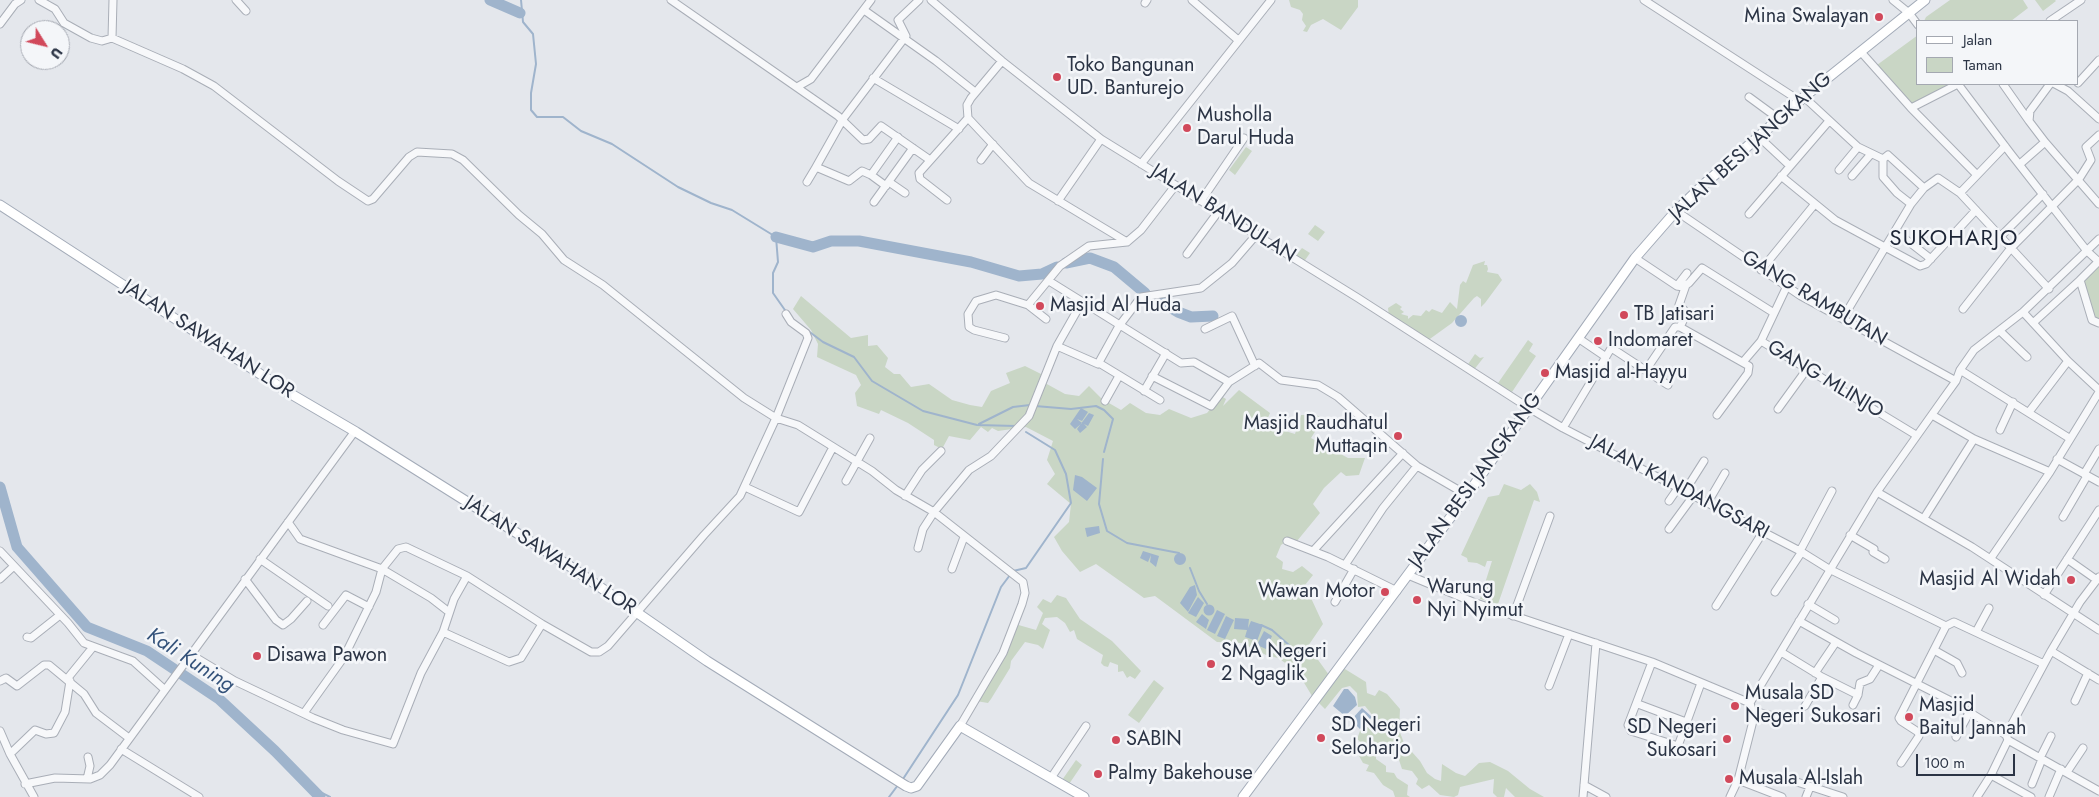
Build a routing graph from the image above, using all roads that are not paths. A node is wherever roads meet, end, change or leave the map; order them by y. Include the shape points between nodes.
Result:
1 (21, 0) edge
2 (39, 0) edge
3 (113, 0) edge
4 (236, 0) edge
5 (671, 0) edge
6 (871, 0) edge
7 (919, 0) edge
8 (931, 0) edge
9 (1192, 0) edge
10 (1271, 0) edge
11 (1644, 0) edge
12 (1893, 0) edge
13 (1925, 0) edge
14 (2081, 0) edge
15 (864, 10) junction
16 (246, 11) dead end
17 (1909, 13) junction
18 (2051, 20) edge
19 (1916, 22) edge
20 (0, 24) edge
21 (112, 38) junction
22 (904, 38) junction
23 (1238, 40) junction
24 (1860, 52) junction
25 (2098, 60) edge
26 (1002, 61) junction
27 (872, 78) junction
28 (2079, 81) edge
29 (1956, 85) edge
30 (1959, 85) edge
31 (2005, 85) edge
32 (2049, 85) edge
33 (2057, 85) edge
34 (2075, 85) edge
35 (797, 87) junction
36 (2068, 91) junction
37 (975, 92) junction
38 (1749, 97) dead end
39 (1802, 99) junction
40 (1911, 108) junction
41 (968, 118) junction
42 (842, 119) junction
43 (1779, 119) junction
44 (2099, 119) edge
45 (2029, 121) junction
46 (1829, 122) junction
47 (959, 129) junction
48 (2099, 135) edge
49 (1759, 136) junction
50 (898, 137) junction
51 (1244, 138) dead end
52 (1101, 139) junction
53 (2045, 142) junction
54 (993, 144) junction
55 (2005, 146) junction
56 (1858, 147) junction
57 (913, 148) junction
58 (1871, 154) junction
59 (1883, 159) junction
60 (930, 160) junction
61 (982, 160) dead end
62 (1141, 164) junction
63 (2020, 164) junction
64 (816, 166) junction
65 (1790, 166) junction
66 (1839, 170) dead end
67 (871, 175) junction
68 (1977, 175) junction
69 (1781, 176) junction
70 (1852, 176) dead end
71 (2079, 179) junction
72 (807, 182) dead end
73 (887, 184) junction
74 (1175, 186) junction
75 (1924, 188) junction
76 (905, 193) dead end
77 (1960, 193) junction
78 (2043, 194) junction
79 (947, 200) dead end
80 (1058, 201) junction
81 (874, 202) dead end
82 (1201, 202) junction
83 (1814, 204) junction
84 (1911, 204) junction
85 (2099, 204) edge
86 (0, 205) edge
87 (2052, 206) junction
88 (1976, 210) junction
89 (1676, 211) junction
90 (1218, 212) junction
91 (1749, 214) dead end
92 (1895, 231) junction
93 (1257, 234) junction
94 (2000, 237) junction
95 (2099, 239) edge
96 (1127, 242) junction
97 (1886, 246) junction
98 (2011, 248) junction
99 (2087, 251) junction
100 (1187, 254) dead end
101 (1635, 258) junction
102 (1931, 258) junction
103 (2099, 262) edge
104 (1762, 270) junction
105 (1687, 273) dead end
106 (2080, 280) junction
107 (1049, 281) junction
108 (1686, 285) junction
109 (1677, 286) junction
110 (1787, 286) junction
111 (2049, 289) junction
112 (1082, 302) junction
113 (1028, 305) junction
114 (1963, 309) dead end
115 (2023, 312) junction
116 (1774, 313) junction
117 (786, 314) dead end
118 (1843, 318) junction
119 (1046, 319) dead end
120 (2033, 323) junction
121 (2099, 323) edge
122 (1120, 326) junction
123 (1680, 327) junction
124 (1205, 329) dead end
125 (2000, 331) junction
126 (1005, 338) dead end
127 (1578, 338) junction
128 (1761, 341) junction
129 (1057, 346) junction
130 (1166, 353) junction
131 (1606, 357) junction
132 (2027, 357) dead end
133 (2068, 361) junction
134 (1743, 362) junction
135 (1098, 364) junction
136 (1257, 365) junction
137 (1807, 369) junction
138 (1646, 370) junction
139 (1960, 370) junction
140 (1119, 376) junction
141 (1152, 376) junction
142 (1956, 381) junction
143 (1229, 382) junction
144 (1668, 385) dead end
145 (1144, 391) junction
146 (2099, 391) edge
147 (1160, 400) dead end
148 (1106, 401) dead end
149 (2013, 402) junction
150 (1529, 408) junction
151 (1778, 410) dead end
152 (2029, 412) junction
153 (1717, 415) dead end
154 (1932, 415) junction
155 (776, 418) junction
156 (1563, 428) junction
157 (2000, 430) dead end
158 (355, 431) junction
159 (1916, 435) junction
160 (870, 438) dead end
161 (1974, 438) junction
162 (2069, 438) junction
163 (833, 447) junction
164 (2099, 449) edge
165 (941, 451) dead end
166 (1403, 452) junction
167 (2058, 459) junction
168 (1704, 461) dead end
169 (857, 462) junction
170 (1417, 466) junction
171 (2050, 472) junction
172 (1725, 473) dead end
173 (2086, 475) junction
174 (846, 481) dead end
175 (2099, 482) edge
176 (745, 487) junction
177 (1682, 489) junction
178 (1832, 491) dead end
179 (1877, 492) junction
180 (1467, 495) junction
181 (1694, 495) junction
182 (906, 496) junction
183 (1669, 501) dead end
184 (1708, 502) junction
185 (2099, 510) edge
186 (934, 512) junction
187 (1550, 516) dead end
188 (2063, 517) dead end
189 (1924, 518) junction
190 (288, 522) junction
191 (1669, 529) dead end
192 (1763, 532) junction
193 (1850, 535) junction
194 (964, 536) junction
195 (1287, 541) dead end
196 (918, 548) dead end
197 (0, 551) edge
198 (1313, 551) junction
199 (1800, 552) junction
200 (260, 558) junction
201 (1991, 558) junction
202 (1884, 559) dead end
203 (2067, 559) junction
204 (1345, 565) junction
205 (14, 566) junction
206 (382, 569) junction
207 (952, 569) dead end
208 (1354, 569) junction
209 (1829, 569) junction
210 (1408, 575) junction
211 (467, 576) junction
212 (2098, 578) edge
213 (0, 579) edge
214 (245, 579) junction
215 (1397, 590) junction
216 (1775, 592) dead end
217 (2044, 595) junction
218 (307, 601) dead end
219 (1336, 602) dead end
220 (1808, 604) junction
221 (328, 606) dead end
222 (1716, 606) dead end
223 (369, 607) junction
224 (1989, 608) dead end
225 (449, 612) junction
226 (636, 613) junction
227 (2072, 614) junction
228 (60, 615) junction
229 (1513, 616) junction
230 (1799, 620) junction
231 (1835, 620) dead end
232 (542, 624) junction
233 (323, 625) dead end
234 (1946, 626) junction
235 (2099, 630) edge
236 (443, 632) junction
237 (1976, 632) junction
238 (1569, 634) junction
239 (27, 638) dead end
240 (1836, 642) junction
241 (1596, 643) junction
242 (93, 647) junction
243 (1934, 650) junction
244 (2051, 651) junction
245 (1781, 652) junction
246 (190, 654) junction
247 (1652, 662) junction
248 (2044, 664) junction
249 (1879, 665) junction
250 (1815, 673) junction
251 (1962, 673) dead end
252 (2088, 673) junction
253 (1822, 677) junction
254 (69, 680) junction
255 (2099, 680) edge
256 (0, 681) edge
257 (1701, 684) junction
258 (1917, 684) junction
259 (1549, 686) dead end
260 (164, 689) junction
261 (1858, 695) junction
262 (2075, 701) dead end
263 (1750, 703) junction
264 (1638, 704) junction
265 (1853, 705) dead end
266 (1805, 706) dead end
267 (1753, 711) junction
268 (1969, 713) junction
269 (304, 714) junction
270 (1786, 719) dead end
271 (1686, 722) junction
272 (960, 726) junction
273 (1086, 726) dead end
274 (0, 731) edge
275 (2051, 736) dead end
276 (1956, 737) dead end
277 (129, 738) junction
278 (2007, 738) junction
279 (2083, 748) dead end
280 (121, 749) junction
281 (10, 754) junction
282 (88, 757) dead end
283 (2041, 758) junction
284 (1901, 764) dead end
285 (2064, 770) junction
286 (1991, 775) junction
287 (1051, 778) junction
288 (88, 779) junction
289 (1738, 780) junction
290 (1797, 782) dead end
291 (25, 784) junction
292 (2032, 784) dead end
293 (1584, 785) junction
294 (1810, 787) junction
295 (2099, 791) edge
296 (34, 797) edge
297 (199, 797) edge
298 (1084, 797) edge
299 (1243, 797) edge
300 (1583, 797) edge
301 (1606, 797) edge
302 (1730, 797) edge
303 (1782, 797) edge
304 (1806, 797) edge
305 (1843, 797) edge
306 (1977, 797) edge
307 (2031, 797) edge
308 (2049, 797) edge

1 - 20 street via 14,4
2 - 21 street via 55,9 64,23 91,38 102,41
3 - 21 street
4 - 16 street
5 - 35 street
6 - 15 street
7 - 22 street via 898,20 906,34
8 - 26 street, JALAN BANDULAN
9 - 23 street
10 - 23 street
11 - 39 street
12 - 17 street
13 - 17 main road, JALAN BESI JANGKANG
14 - 18 street
15 - 22 street
15 - 35 street via 811,79
17 - 19 street
17 - 24 main road, JALAN BESI JANGKANG
21 - 155 street via 214,86 368,201 374,199 416,152 452,154 463,160 519,216 542,234 564,260 603,285 744,398
22 - 27 street
22 - 37 street
23 - 62 street
24 - 39 main road, JALAN BESI JANGKANG
24 - 40 street
25 - 28 street
26 - 37 street
26 - 52 street, JALAN BANDULAN
27 - 42 street
27 - 47 street
29 - 40 street
30 - 55 street
31 - 45 street
32 - 45 street via 2030,111
33 - 36 street
34 - 36 street
35 - 42 street
36 - 44 street
37 - 41 street via 968,105
38 - 43 street
39 - 43 main road, JALAN BESI JANGKANG
39 - 46 street
40 - 68 street
41 - 47 street
41 - 54 street
42 - 50 street via 865,140 880,126
42 - 64 street
43 - 49 main road, JALAN BESI JANGKANG
45 - 53 street
46 - 56 street
46 - 65 street
47 - 60 street
48 - 71 street via 2086,147 2092,160
49 - 65 street
49 - 89 main road, JALAN BESI JANGKANG
50 - 57 street
50 - 67 street
51 - 82 street
52 - 62 street, JALAN BANDULAN
52 - 80 street
53 - 63 street
53 - 71 street
54 - 61 street
54 - 80 street via 1029,183
55 - 63 street
55 - 68 street
56 - 58 street
56 - 66 street
57 - 60 street
57 - 73 street
58 - 59 street
58 - 70 street
59 - 75 street via 1888,155
59 - 84 street via 1883,176
60 - 79 street via 919,173 920,179
62 - 74 street, JALAN BANDULAN
63 - 78 street
64 - 67 street via 849,181 862,171
64 - 72 street
65 - 69 street
67 - 73 street
68 - 77 street
69 - 83 street
69 - 91 street
71 - 85 street
71 - 87 street
73 - 76 street
73 - 81 street
74 - 82 street, JALAN BANDULAN
74 - 96 street via 1141,230
75 - 77 street via 1940,178
75 - 84 street
77 - 88 street
78 - 87 street
78 - 94 street
80 - 96 street
82 - 90 street, JALAN BANDULAN
83 - 97 street via 1835,220
83 - 104 street
84 - 92 street
86 - 158 main road, JALAN SAWAHAN LOR via 291,394
87 - 98 street
87 - 99 street
88 - 94 street
88 - 102 street
89 - 101 main road, JALAN BESI JANGKANG
89 - 104 street, GANG RAMBUTAN
90 - 93 street, JALAN BANDULAN
90 - 100 street
92 - 97 street
92 - 102 street
93 - 122 street via 1218,277 1193,290 1144,295
93 - 150 street, JALAN BANDULAN
94 - 98 street
95 - 99 street
96 - 107 street via 1089,246 1060,266
97 - 102 street via 1920,266
97 - 118 street
98 - 111 street
98 - 114 street
99 - 103 street
99 - 111 street
101 - 109 street
101 - 127 main road, JALAN BESI JANGKANG
103 - 106 street
104 - 110 street, GANG RAMBUTAN
105 - 109 street
106 - 120 street
106 - 121 street via 2092,320
107 - 112 street
107 - 113 street
108 - 109 street
108 - 116 street via 1702,268
108 - 123 street via 1679,306 1685,311
110 - 116 street
110 - 118 street, GANG RAMBUTAN
111 - 115 street
112 - 122 street
112 - 129 street
113 - 119 street
113 - 126 street via 996,295 976,301 968,314 969,327
115 - 120 street
115 - 125 street
116 - 128 street
117 - 155 street via 808,338
118 - 142 street, GANG RAMBUTAN
120 - 133 street
122 - 130 street
122 - 135 street
123 - 134 street, GANG MLINJO
123 - 138 street via 1673,328
124 - 136 street via 1232,316
125 - 132 street
125 - 139 street via 1974,350
127 - 131 street
127 - 150 main road, JALAN BESI JANGKANG
128 - 134 street, GANG MLINJO
128 - 137 street, GANG MLINJO
129 - 135 street
129 - 186 street via 1036,400 1015,432 991,456 969,470
130 - 141 street
130 - 143 street via 1184,364 1194,362
131 - 138 street via 1610,350 1616,349
131 - 156 street
133 - 146 street
133 - 152 street
134 - 153 street via 1748,366 1748,373
135 - 140 street
136 - 143 street
136 - 166 street via 1281,380 1318,385 1338,396
137 - 151 street
137 - 159 street, GANG MLINJO
138 - 144 street
139 - 142 street
139 - 149 street
140 - 145 street
140 - 148 street
141 - 143 street via 1211,406
141 - 145 street
142 - 154 street
145 - 147 street
146 - 162 street
149 - 152 street
149 - 157 street
150 - 156 street, JALAN KANDANGSARI
150 - 180 main road, JALAN BESI JANGKANG
152 - 162 street
154 - 159 street
154 - 161 street
155 - 163 street via 798,425
155 - 176 street
156 - 177 street, JALAN KANDANGSARI
158 - 190 street
158 - 226 main road, JALAN SAWAHAN LOR via 571,567
159 - 179 street
160 - 169 street
161 - 171 street
161 - 189 street
162 - 167 street
163 - 169 street
163 - 176 street via 799,512
164 - 173 street
165 - 182 street via 922,470
166 - 170 street
166 - 198 street
167 - 171 street
167 - 173 street
168 - 177 street
169 - 174 street
169 - 182 street
170 - 180 street
170 - 204 street via 1383,508
171 - 201 street
172 - 184 street
173 - 175 street
173 - 188 street
176 - 226 street
177 - 181 street, JALAN KANDANGSARI
177 - 183 street
178 - 199 street
179 - 189 street
179 - 193 street
180 - 210 main road, JALAN BESI JANGKANG
181 - 184 street, JALAN KANDANGSARI
181 - 191 street
182 - 186 street
184 - 192 street, JALAN KANDANGSARI
185 - 203 street
186 - 194 street
186 - 196 street via 923,529
187 - 229 street
189 - 201 street
190 - 200 street
190 - 206 street via 300,539
192 - 199 street, JALAN KANDANGSARI
192 - 222 street
193 - 202 street
193 - 209 street
194 - 207 street
194 - 272 street via 1019,578 1024,592 1003,653
195 - 198 street
197 - 205 street
198 - 204 street
199 - 209 street, JALAN KANDANGSARI
199 - 216 street
200 - 214 street
200 - 221 street
201 - 217 street
203 - 212 street
203 - 217 street
204 - 208 street
205 - 213 street
205 - 228 street
206 - 211 street via 398,549 406,547
206 - 223 street
206 - 225 street
208 - 215 street
208 - 219 street
209 - 220 street
209 - 234 street, JALAN KANDANGSARI
210 - 215 main road, JALAN BESI JANGKANG
210 - 229 street
211 - 225 street
211 - 232 street
212 - 227 street
214 - 218 street via 276,620 284,625
214 - 246 street
215 - 299 main road, JALAN BESI JANGKANG
217 - 227 street
220 - 230 street
220 - 231 street
223 - 233 street via 346,596
223 - 269 street via 344,657
224 - 237 street
225 - 236 street
226 - 232 street via 608,646 595,652
226 - 272 main road, JALAN SAWAHAN LOR via 911,788 918,786
227 - 235 street
227 - 244 street
228 - 239 street
228 - 242 street via 79,639
229 - 238 street
230 - 240 street
230 - 245 street
232 - 236 street via 521,658 509,662
234 - 237 street, JALAN KANDANGSARI via 1954,622
234 - 243 street
236 - 269 street via 421,672 393,744
237 - 248 street
238 - 241 street
238 - 259 street
240 - 249 street
240 - 250 street
241 - 247 street
241 - 293 street
242 - 254 street
242 - 260 street via 133,661
243 - 251 street via 1958,663
243 - 258 street
244 - 248 street
244 - 252 street
245 - 250 street
245 - 263 street
246 - 260 street
246 - 269 street via 235,681
247 - 257 street
247 - 264 street
248 - 278 street
249 - 258 street
249 - 261 street via 1870,679 1860,683
250 - 253 street
252 - 255 street
252 - 262 street
253 - 261 street
253 - 266 street
254 - 256 street via 46,664 18,686 6,678
254 - 277 street via 87,697 96,713
254 - 281 street via 65,712 54,733 35,730
257 - 263 street
257 - 271 street
258 - 268 street
258 - 284 street via 1899,718 1919,736
260 - 277 street
261 - 265 street
263 - 267 street
264 - 271 street
264 - 271 street via 1628,725 1631,731 1678,746
267 - 270 street
267 - 289 street
268 - 276 street
268 - 278 street
272 - 287 main road
273 - 287 street
274 - 281 street
275 - 283 street
277 - 280 street
278 - 283 street
278 - 286 street
279 - 285 street
280 - 288 street via 100,775
280 - 297 street
281 - 291 street
282 - 288 street
283 - 285 street
283 - 292 street
285 - 295 street
285 - 308 street
286 - 306 street
286 - 307 street
287 - 298 main road
288 - 291 street via 55,778
289 - 302 street
289 - 303 street
290 - 294 street
291 - 296 street
293 - 300 street
293 - 301 street
294 - 304 street
294 - 305 street

